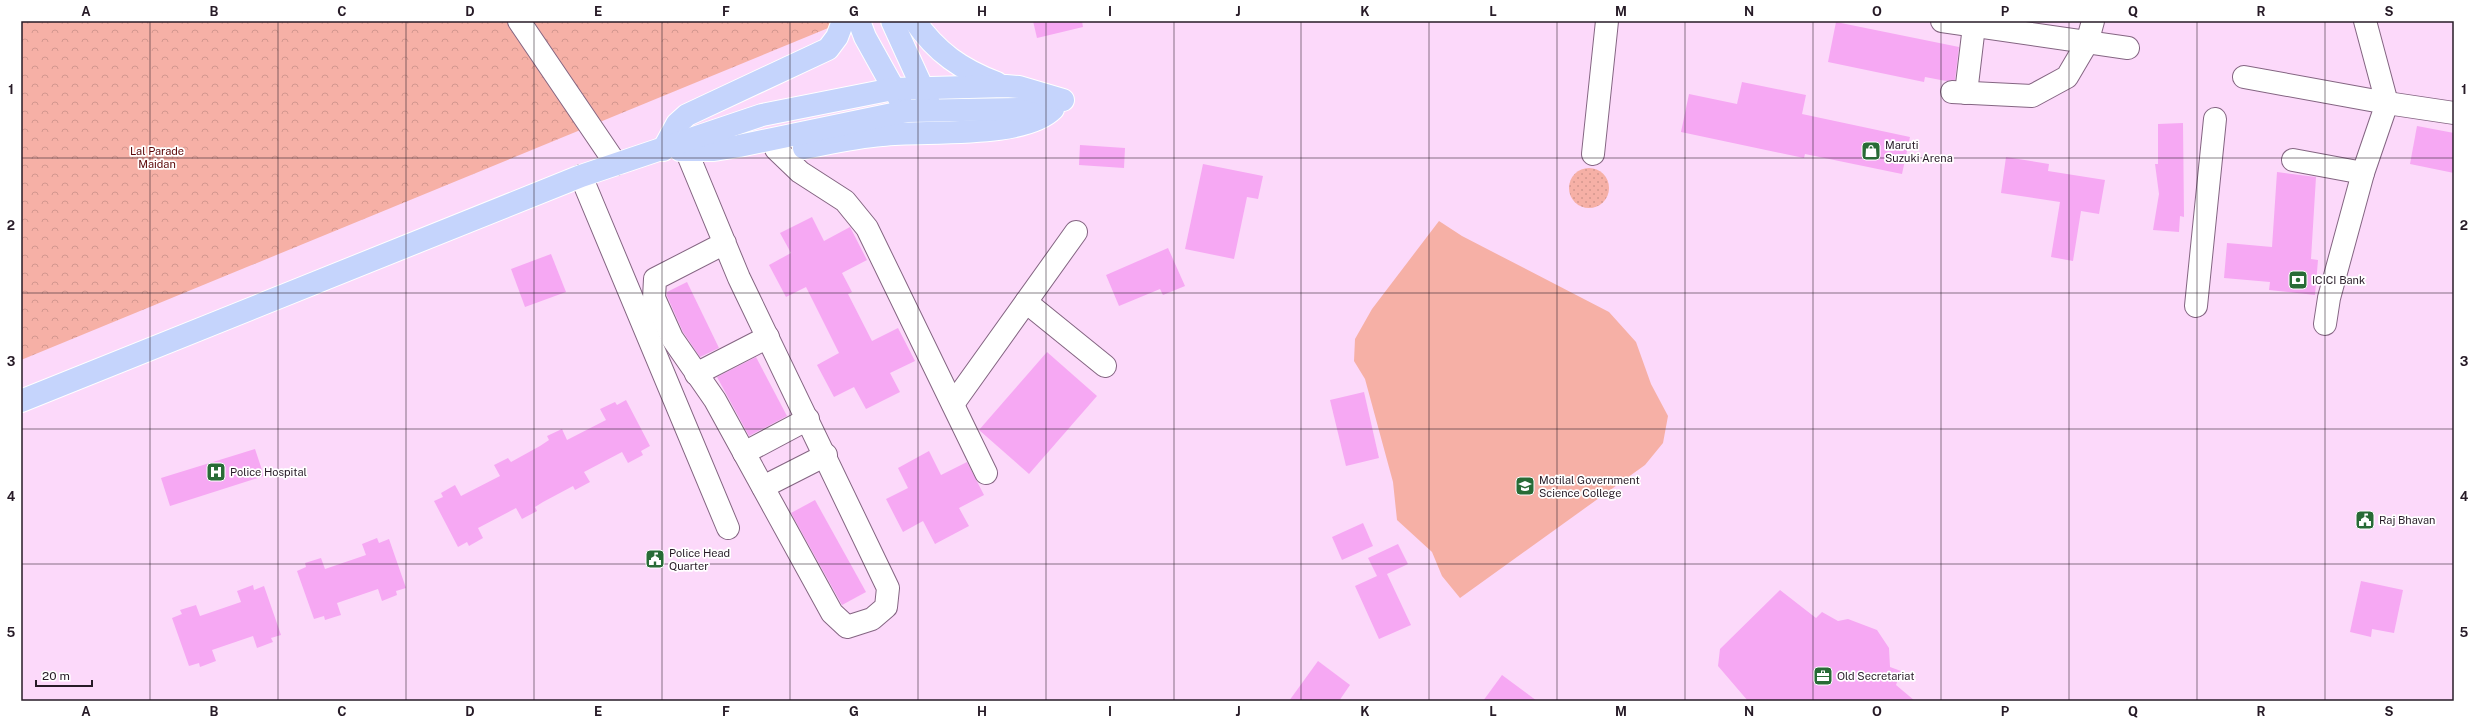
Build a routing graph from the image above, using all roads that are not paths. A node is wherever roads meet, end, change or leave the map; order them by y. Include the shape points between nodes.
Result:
1 (519, 21) edge
2 (843, 21) edge
3 (859, 21) edge
4 (892, 21) edge
5 (915, 21) edge
6 (1607, 21) edge
7 (1942, 21) edge
8 (2093, 21) edge
9 (2365, 21) edge
10 (1974, 26) junction
11 (2087, 42) junction
12 (2128, 48) dead end
13 (2244, 77) dead end
14 (1006, 86) junction
15 (922, 88) junction
16 (893, 89) junction
17 (1063, 100) junction
18 (2387, 103) junction
19 (932, 110) junction
20 (907, 111) junction
21 (2454, 113) edge
22 (2215, 119) dead end
23 (729, 148) junction
24 (776, 149) junction
25 (663, 150) junction
26 (686, 150) junction
27 (1593, 154) dead end
28 (2293, 160) dead end
29 (616, 164) junction
30 (2363, 173) junction
31 (581, 176) junction
32 (1076, 232) dead end
33 (725, 243) junction
34 (1026, 302) junction
35 (2196, 306) dead end
36 (2325, 324) dead end
37 (768, 337) junction
38 (1105, 366) dead end
39 (696, 374) junction
40 (21, 401) edge
41 (953, 404) junction
42 (808, 419) junction
43 (744, 453) junction
44 (826, 455) junction
45 (986, 474) dead end
46 (763, 487) junction
47 (728, 528) dead end

1 - 29 street
2 - 25 main road via 838,37 828,49 687,115 677,124
3 - 16 main road
4 - 15 main road
5 - 14 main road via 944,56 972,73
6 - 27 street
7 - 10 street
8 - 11 street
9 - 18 street
10 - 11 street
10 - 11 street via 1959,93 2032,96 2067,77
11 - 12 street
13 - 18 street
14 - 15 main road
14 - 17 main road via 1019,87
15 - 16 main road
15 - 19 main road
16 - 20 main road
16 - 25 main road via 762,115
17 - 19 main road via 1019,109
17 - 24 main road via 1045,117 1016,128 882,135 795,149
18 - 21 street
18 - 30 street
19 - 20 main road
20 - 23 main road
22 - 35 street
23 - 24 main road
23 - 26 main road
24 - 41 street via 800,172 845,201 867,228
25 - 26 main road
25 - 29 main road
26 - 33 street
28 - 30 street
29 - 31 main road
30 - 36 street via 2329,298
31 - 40 main road
31 - 47 street
32 - 34 street
33 - 37 street
33 - 39 street via 655,279 654,298 672,338
34 - 38 street
34 - 41 street
37 - 39 street
37 - 42 street
39 - 43 street via 716,400
41 - 45 street
42 - 43 street
42 - 44 street
43 - 46 street
44 - 46 street
44 - 46 street via 888,588 886,607 872,619 847,627 832,613

